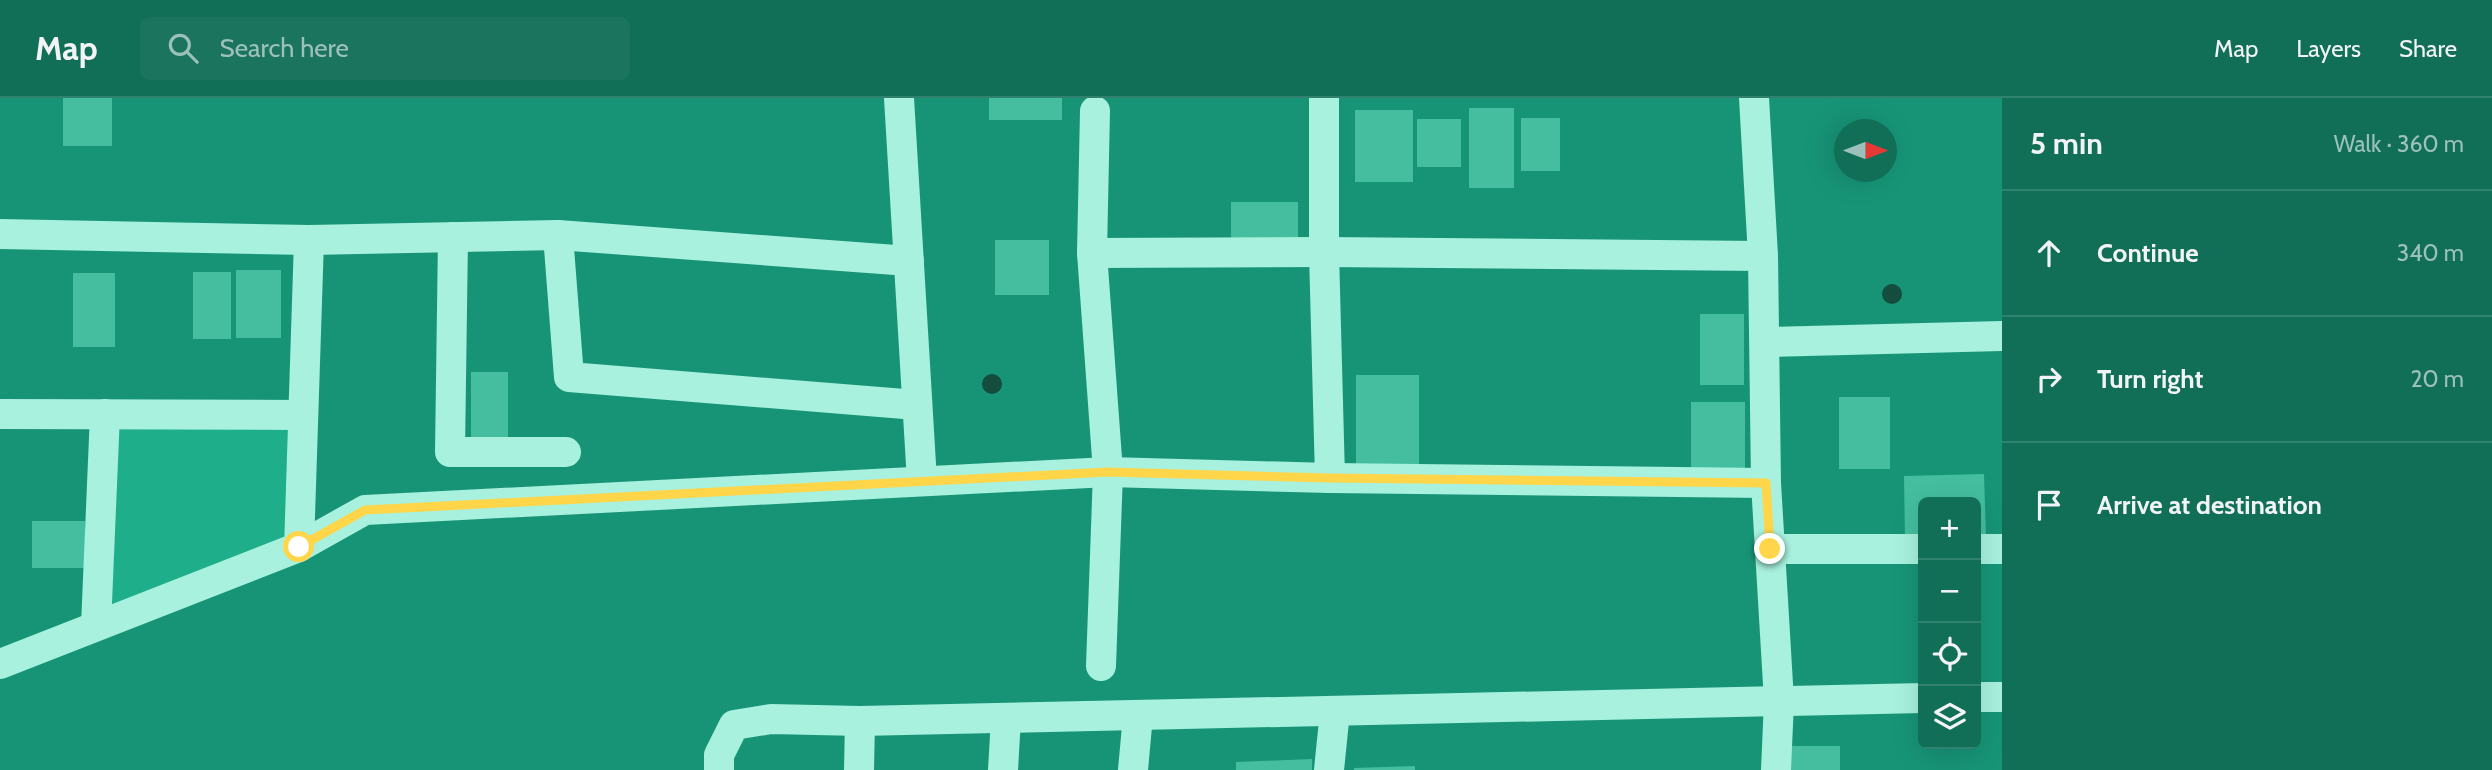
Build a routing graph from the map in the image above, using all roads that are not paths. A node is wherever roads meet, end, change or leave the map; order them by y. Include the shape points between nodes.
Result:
1 (899, 98) edge
2 (1324, 98) edge
3 (1754, 98) edge
4 (1095, 111) dead end
5 (0, 234) edge
6 (558, 235) junction
7 (453, 237) junction
8 (309, 240) junction
9 (1324, 252) junction
10 (1092, 253) junction
11 (1763, 256) junction
12 (909, 261) junction
13 (2002, 336) edge
14 (1765, 342) junction
15 (917, 405) junction
16 (0, 414) edge
17 (105, 414) junction
18 (303, 415) junction
19 (566, 452) dead end
20 (1108, 472) junction
21 (1330, 478) junction
22 (922, 481) junction
23 (1766, 483) junction
24 (299, 547) junction
25 (1770, 549) junction
26 (1918, 549) edge
27 (1981, 549) edge
28 (2002, 549) edge
29 (96, 626) junction
30 (0, 664) edge
31 (1101, 666) dead end
32 (1981, 697) edge
33 (2002, 697) edge
34 (1918, 698) edge
35 (1779, 701) junction
36 (1335, 711) junction
37 (1138, 715) junction
38 (1006, 718) junction
39 (860, 721) junction
40 (719, 770) edge
41 (859, 770) edge
42 (1003, 770) edge
43 (1133, 770) edge
44 (1329, 770) edge
45 (1776, 770) edge

1 - 12 street
2 - 9 street
3 - 11 street
4 - 10 street
5 - 8 street
6 - 7 street
6 - 12 street
6 - 15 street via 569,377
7 - 8 street
7 - 19 street via 450,452
8 - 18 street
9 - 10 street
9 - 11 street
9 - 21 street
10 - 20 street
11 - 14 street
12 - 15 street
13 - 14 street
14 - 23 street
15 - 22 street
16 - 17 street
17 - 18 street
17 - 29 street
18 - 24 street
20 - 21 street
20 - 22 street
20 - 31 street
21 - 23 street
22 - 24 street via 365,510
23 - 25 street
24 - 29 street
25 - 26 street
25 - 35 street
27 - 28 street
29 - 30 street
32 - 33 street
34 - 35 street
35 - 36 street
35 - 45 street
36 - 37 street
36 - 44 street
37 - 38 street
37 - 43 street
38 - 39 street
38 - 42 street
39 - 40 street via 771,719 734,725 719,755
39 - 41 street

